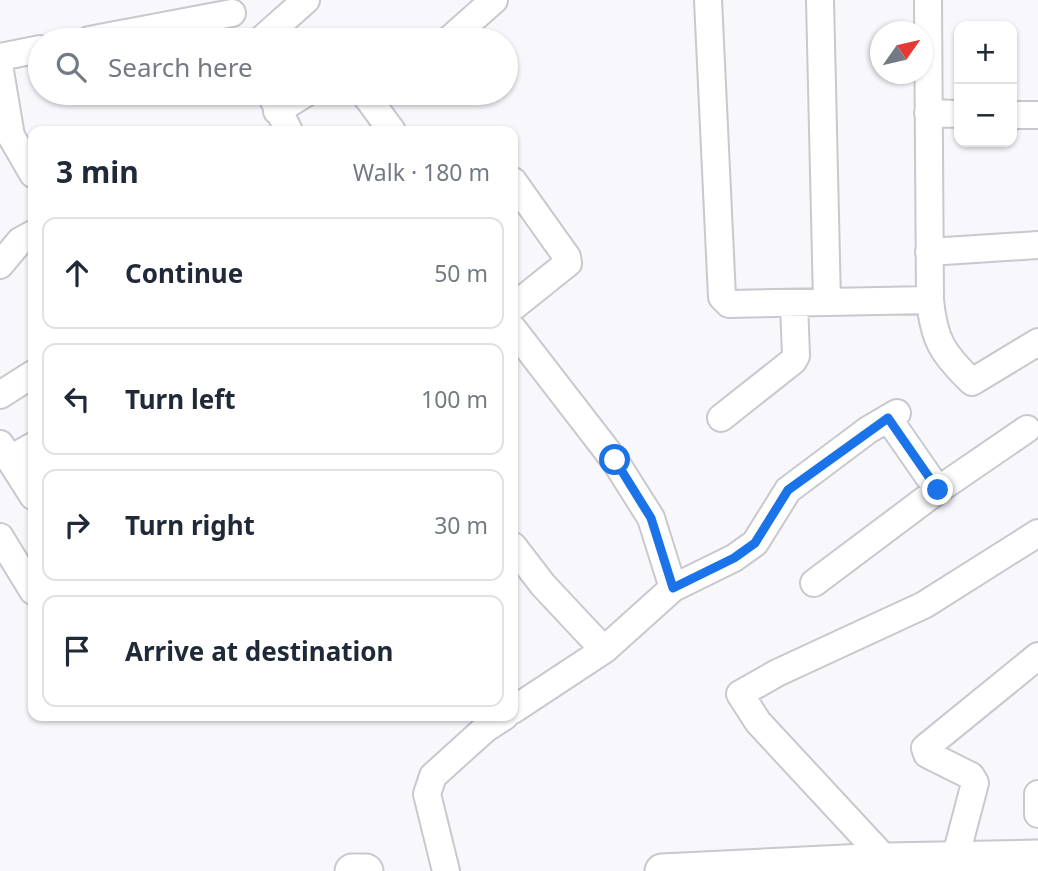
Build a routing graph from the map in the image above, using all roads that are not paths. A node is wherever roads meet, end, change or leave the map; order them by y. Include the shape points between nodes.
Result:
1 (306, 0) edge
2 (494, 0) edge
3 (708, 0) edge
4 (820, 0) edge
5 (928, 0) edge
6 (229, 7) edge
7 (140, 28) edge
8 (240, 28) edge
9 (274, 28) edge
10 (462, 28) edge
11 (28, 51) edge
12 (0, 57) edge
13 (0, 71) edge
14 (381, 105) edge
15 (928, 113) junction
16 (954, 114) edge
17 (1017, 115) edge
18 (1038, 115) edge
19 (389, 126) edge
20 (28, 165) edge
21 (518, 188) edge
22 (28, 237) edge
23 (1038, 245) edge
24 (929, 252) junction
25 (0, 265) edge
26 (929, 300) junction
27 (827, 302) junction
28 (518, 303) edge
29 (794, 303) junction
30 (518, 335) edge
31 (1038, 342) edge
32 (28, 377) edge
33 (0, 395) edge
34 (721, 418) dead end
35 (1027, 429) dead end
36 (28, 447) edge
37 (5, 451) edge
38 (28, 488) edge
39 (938, 490) junction
40 (1038, 533) edge
41 (0, 537) edge
42 (518, 553) edge
43 (28, 582) edge
44 (814, 583) dead end
45 (673, 588) junction
46 (604, 650) junction
47 (1038, 656) edge
48 (518, 707) edge
49 (497, 721) edge
50 (1038, 794) edge
51 (1038, 814) edge
52 (1038, 857) edge
53 (955, 859) junction
54 (886, 860) junction
55 (832, 867) edge
56 (352, 871) edge
57 (366, 871) edge
58 (446, 871) edge
59 (683, 871) edge

1 - 9 street
2 - 10 street
3 - 29 street via 722,298 729,304
4 - 27 street
5 - 15 street
6 - 7 street
6 - 8 street
11 - 12 street
13 - 20 street via 11,136
14 - 19 street
15 - 16 street
15 - 24 street
17 - 18 street
21 - 28 street via 568,263
22 - 25 street
23 - 24 street
24 - 26 street
26 - 27 street
26 - 31 street via 937,340 972,382
27 - 29 street
29 - 34 street via 793,361
30 - 45 street via 615,460 651,518
32 - 33 street
35 - 39 street
36 - 37 street
37 - 38 street
39 - 44 street
39 - 45 street via 892,416 788,490 755,543
40 - 54 street via 924,605 740,694 758,722
41 - 43 street
42 - 46 street
45 - 46 street
46 - 48 street
47 - 53 street via 925,748 927,754 971,776 975,783
49 - 58 street via 433,776 427,794
50 - 51 street
52 - 53 main road
53 - 54 main road
54 - 55 main road
55 - 59 main road
56 - 57 main road

